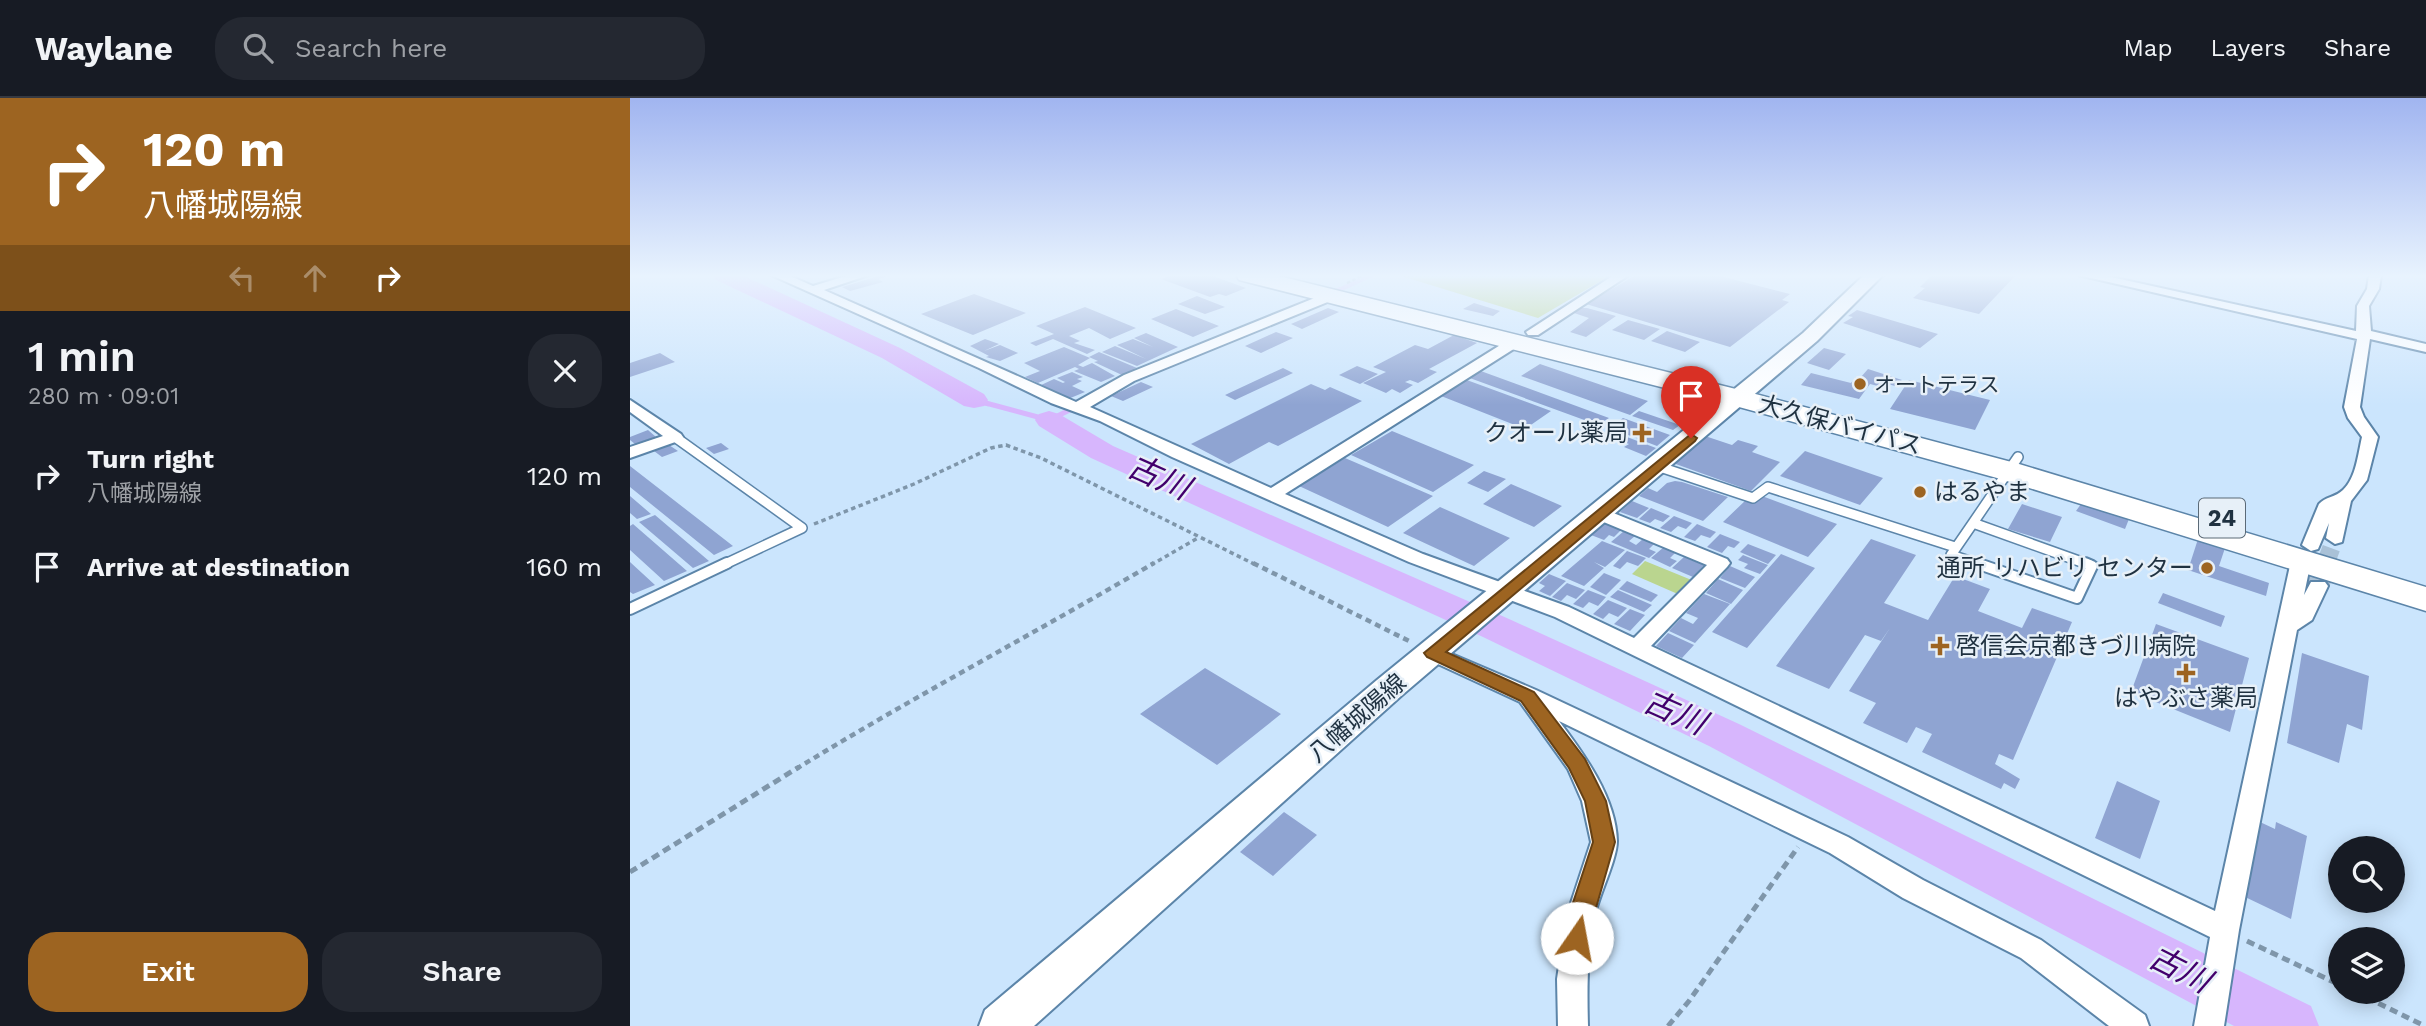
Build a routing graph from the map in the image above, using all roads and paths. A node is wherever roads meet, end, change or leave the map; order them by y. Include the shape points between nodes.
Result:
1 (876, 318) edge
2 (1271, 318) edge
3 (1450, 318) edge
4 (1453, 318) edge
5 (1554, 318) edge
6 (1829, 318) edge
7 (2285, 318) edge
8 (2363, 318) edge
9 (2363, 335) junction
10 (1524, 337) junction
11 (2426, 348) edge
12 (1745, 392) junction
13 (630, 404) edge
14 (1077, 408) junction
15 (675, 437) junction
16 (630, 453) edge
17 (2013, 464) junction
18 (1657, 466) junction
19 (1273, 494) junction
20 (2343, 502) junction
21 (1600, 514) junction
22 (1972, 523) junction
23 (802, 528) junction
24 (1199, 538) junction
25 (1955, 547) junction
26 (2316, 557) junction
27 (2426, 580) edge
28 (1502, 595) junction
29 (2426, 599) edge
30 (630, 609) edge
31 (1637, 648) junction
32 (1438, 649) junction
33 (1528, 696) junction
34 (1810, 831) junction
35 (630, 872) edge
36 (2225, 930) junction
37 (2328, 979) edge
38 (2380, 1004) edge
39 (1001, 1026) edge
40 (1573, 1026) edge
41 (1668, 1026) edge
42 (2134, 1026) edge
43 (2209, 1026) edge
44 (2425, 1026) edge

1 - 14 street
2 - 14 street via 1129,378
3 - 10 highway, 大久保バイパス / 24
4 - 10 highway, 大久保バイパス / 24
5 - 10 street
6 - 12 main road, 八幡城陽線
7 - 9 street
8 - 9 street
9 - 11 street
9 - 20 street via 2352,407 2370,436 2354,492
10 - 12 highway, 大久保バイパス / 24
10 - 19 street
12 - 17 highway, 大久保バイパス / 24
12 - 18 main road, 八幡城陽線
13 - 15 street
14 - 19 street
15 - 16 street
15 - 23 lane
17 - 22 lane
17 - 26 highway, 大久保バイパス / 24
18 - 21 main road, 八幡城陽線
18 - 25 lane via 1754,498 1768,487
19 - 28 street
20 - 26 street
20 - 26 street via 2328,504
21 - 28 main road, 八幡城陽線
21 - 31 street via 1720,563
22 - 25 lane
22 - 25 lane via 2092,566 2077,598 1951,555
23 - 24 path via 1006,445
23 - 30 lane
24 - 32 path
24 - 35 path via 890,712
26 - 27 highway, 大久保バイパス / 24
26 - 29 highway, 大久保バイパス / 24
26 - 36 street via 2286,628
28 - 31 street via 1562,612
28 - 32 main road, 八幡城陽線
31 - 36 street
32 - 33 street
32 - 39 main road, 八幡城陽線
33 - 34 street
33 - 40 street via 1577,764 1595,801 1604,842 1580,918 1572,979
34 - 41 path
34 - 42 street via 2031,949
36 - 37 path
36 - 43 street
38 - 44 path

